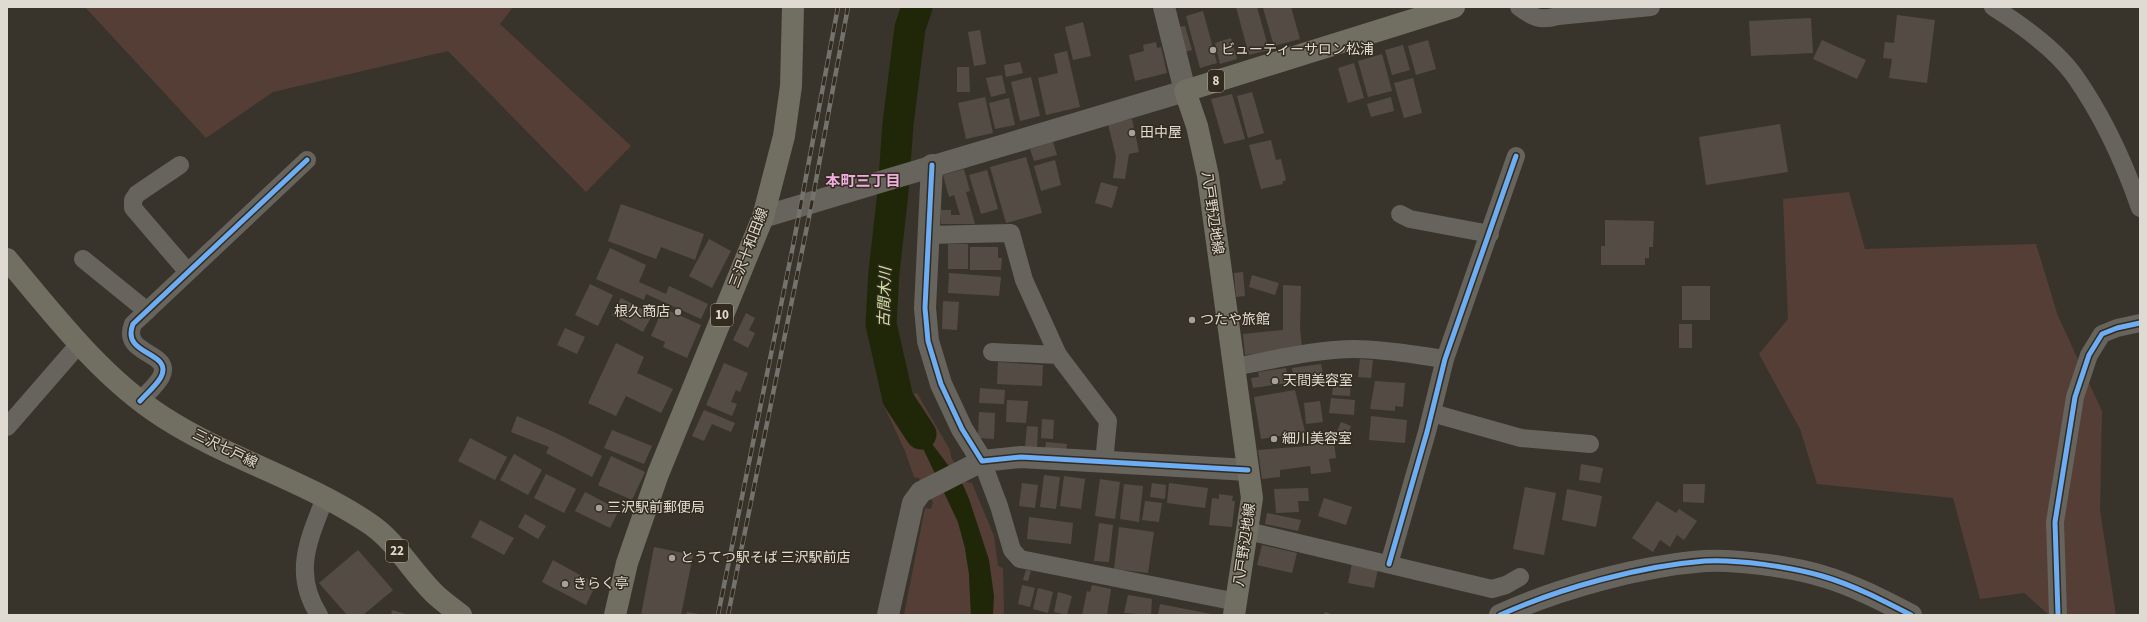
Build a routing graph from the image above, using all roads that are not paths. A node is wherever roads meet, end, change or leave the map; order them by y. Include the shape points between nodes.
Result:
1 (793, 7) edge
2 (1164, 7) edge
3 (1519, 7) edge
4 (1651, 7) edge
5 (1993, 7) edge
6 (1443, 8) edge
7 (1185, 91) junction
8 (1516, 156) dead end
9 (308, 160) dead end
10 (180, 165) dead end
11 (926, 167) junction
12 (2140, 208) edge
13 (1400, 214) dead end
14 (763, 217) junction
15 (1490, 234) junction
16 (928, 235) junction
17 (7, 259) edge
18 (84, 259) dead end
19 (187, 271) junction
20 (147, 311) junction
21 (2140, 323) edge
22 (80, 343) junction
23 (992, 352) dead end
24 (1058, 355) junction
25 (1445, 359) junction
26 (1234, 367) junction
27 (140, 401) junction
28 (1432, 412) junction
29 (7, 428) edge
30 (1590, 444) dead end
31 (1104, 462) junction
32 (976, 464) junction
33 (1248, 470) junction
34 (325, 498) junction
35 (1248, 531) junction
36 (1389, 564) junction
37 (1520, 577) dead end
38 (1235, 608) edge
39 (315, 614) edge
40 (461, 615) edge
41 (615, 615) edge
42 (888, 615) edge
43 (1500, 615) edge
44 (1911, 615) edge
45 (2058, 615) edge

1 - 14 main road, 三沢十和田線 / 10 via 789,100 784,136
2 - 7 street
3 - 4 street via 1534,17 1544,19
5 - 12 street via 2022,26 2073,74 2104,125 2127,172
6 - 7 main road, 8
7 - 11 street
7 - 26 main road, 八戸野辺地線 via 1197,126 1208,176
8 - 15 street
9 - 19 street
10 - 19 street via 137,194 133,200 133,208
11 - 14 street
11 - 16 street
13 - 15 street via 1410,219
14 - 41 main road, 三沢十和田線 / 10 via 658,474 626,563
15 - 25 street
16 - 24 street via 1011,233 1024,280
16 - 32 street via 925,308 928,341 941,384
17 - 22 main road, 三沢七戸線 / 22
18 - 20 street
19 - 20 street
20 - 27 street via 133,324 130,339 159,361 163,368 157,382
21 - 45 street via 2102,334 2089,355 2075,397 2056,522
22 - 27 main road, 三沢七戸線 / 22 via 94,360
22 - 29 street
23 - 24 street
24 - 31 street via 1108,422
25 - 26 street via 1379,349 1353,349
25 - 28 street
26 - 33 main road, 八戸野辺地線
27 - 34 main road, 三沢七戸線 / 22 via 195,436
28 - 30 street via 1521,438
28 - 36 street
31 - 32 street via 1021,457
31 - 33 street
32 - 38 street via 999,506 1012,550 1020,559
32 - 42 street via 920,492 907,526
33 - 35 main road, 八戸野辺地線 via 1252,498
34 - 39 street via 304,561 304,584
34 - 40 main road, 三沢七戸線 / 22 via 371,525 437,596
35 - 36 street
35 - 38 main road, 八戸野辺地線
36 - 37 street via 1492,589
43 - 44 street via 1517,607 1593,583 1664,566 1707,561 1767,565 1822,576 1873,595

